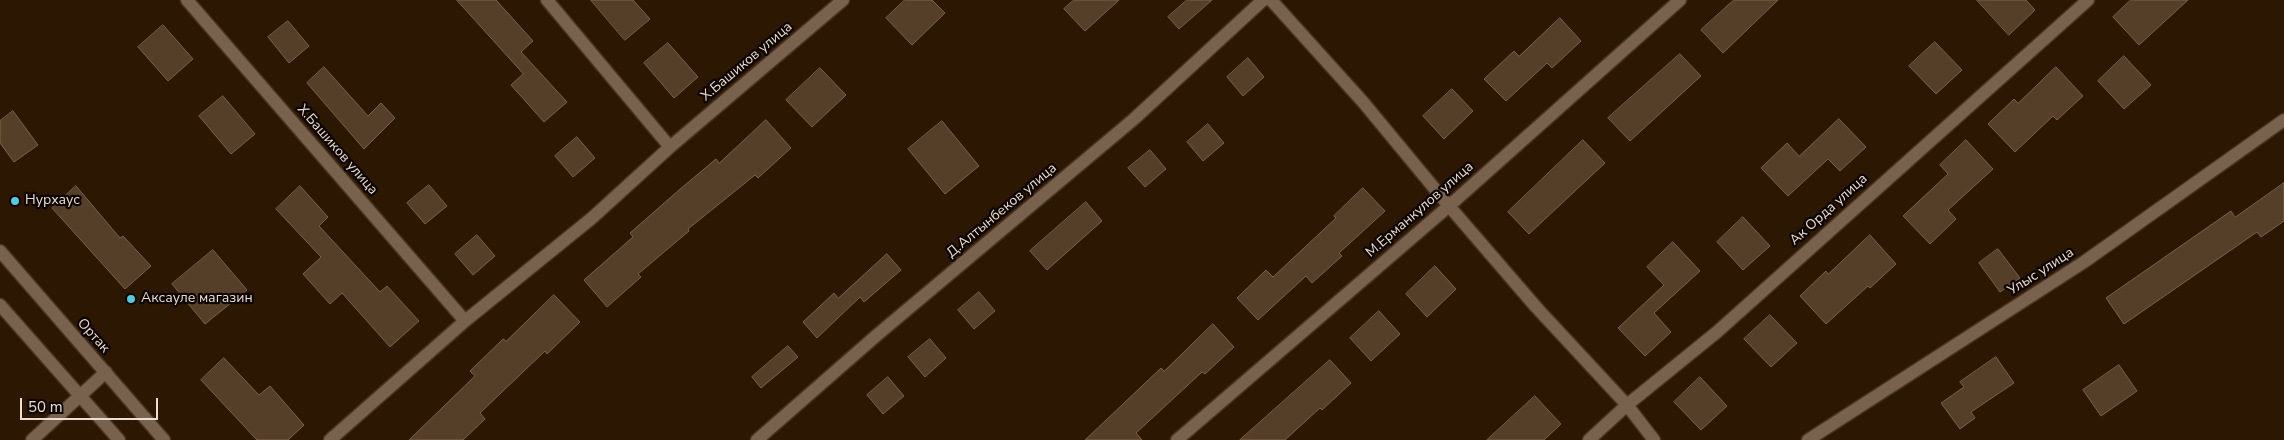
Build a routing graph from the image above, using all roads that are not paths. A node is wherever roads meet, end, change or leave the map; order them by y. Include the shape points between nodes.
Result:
1 (187, 0) edge
2 (547, 0) edge
3 (843, 0) edge
4 (1263, 0) edge
5 (1271, 0) edge
6 (1680, 0) edge
7 (2088, 0) edge
8 (2284, 120) edge
9 (670, 147) junction
10 (1449, 206) junction
11 (0, 252) edge
12 (0, 305) edge
13 (465, 321) junction
14 (106, 372) junction
15 (80, 396) junction
16 (1627, 405) junction
17 (32, 440) edge
18 (119, 440) edge
19 (164, 440) edge
20 (330, 440) edge
21 (757, 440) edge
22 (1177, 440) edge
23 (1589, 440) edge
24 (1654, 440) edge
25 (1808, 440) edge

1 - 13 street, Х.Башиков улица
2 - 9 street
3 - 9 street, Х.Башиков улица
4 - 21 street, Д.Алтынбеков улица via 1134,119
5 - 10 street via 1363,102
6 - 10 street, М.Ерманкулов улица
7 - 16 street, Ак Орда улица via 1717,332
8 - 25 street, Улыс улица via 2084,262
9 - 13 street, Х.Башиков улица via 592,218
10 - 16 street
10 - 22 street, М.Ерманкулов улица
11 - 14 street, Ортак
12 - 15 street
13 - 20 street, Х.Башиков улица
14 - 15 street
14 - 19 street, Ортак
15 - 17 street
15 - 18 street
16 - 23 street, Ак Орда улица
16 - 24 street

